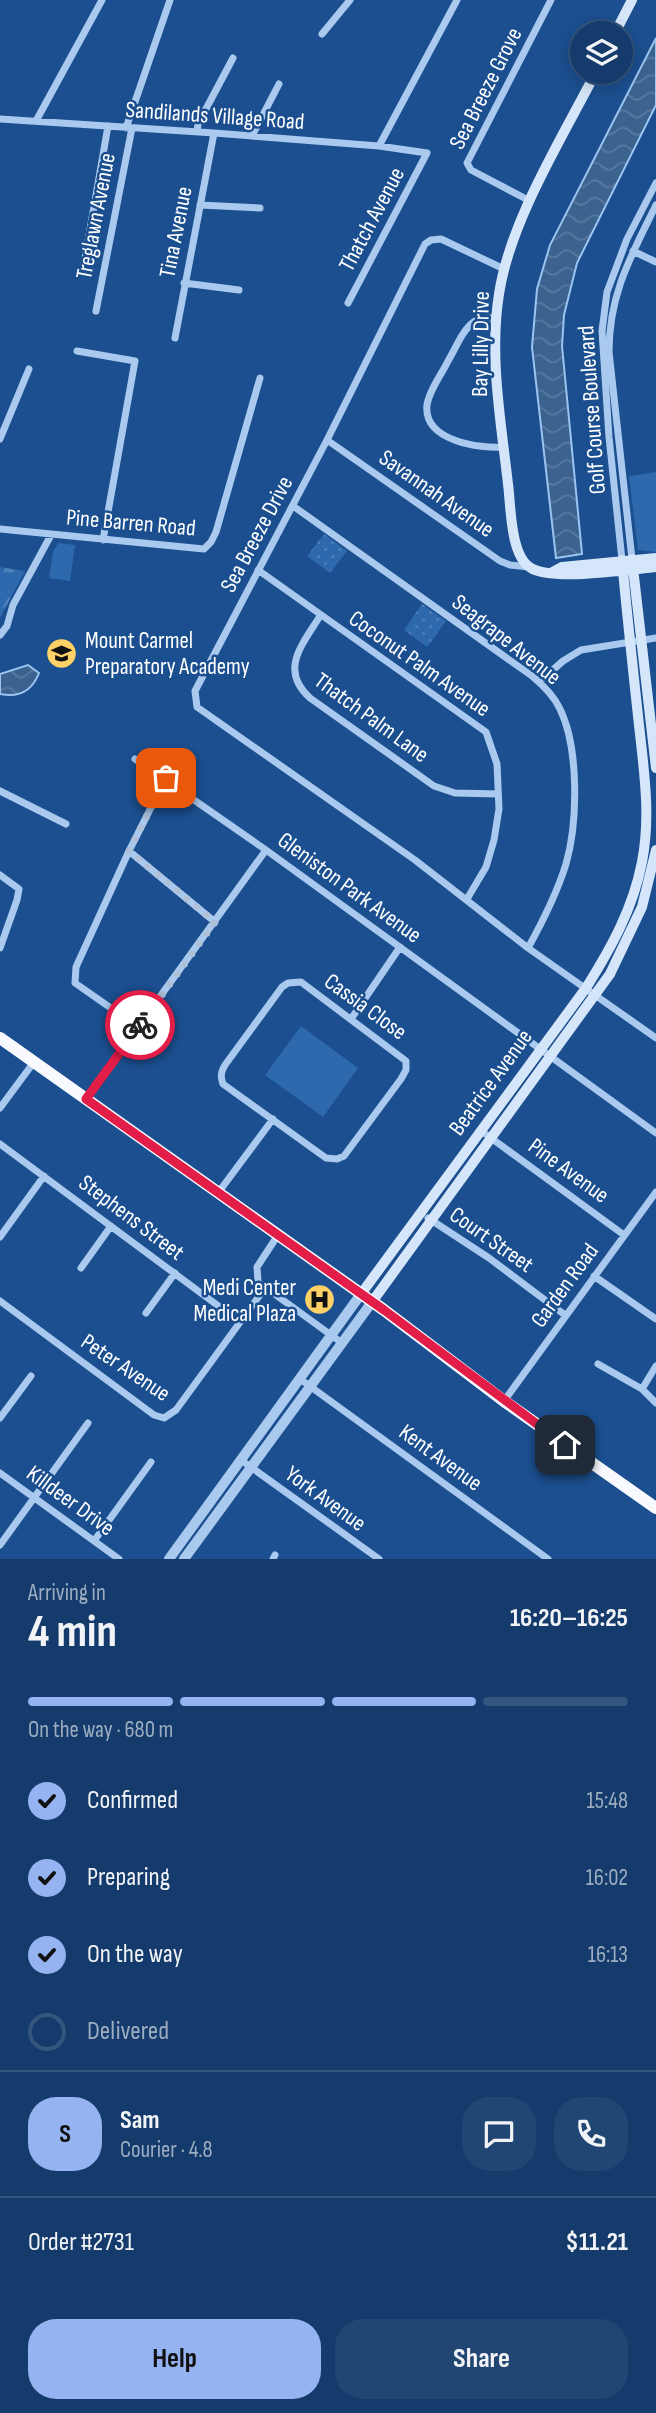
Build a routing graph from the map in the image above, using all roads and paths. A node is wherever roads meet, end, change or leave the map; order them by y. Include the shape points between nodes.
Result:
1 (102, 0) edge
2 (170, 0) edge
3 (350, 0) edge
4 (457, 0) edge
5 (551, 0) edge
6 (632, 0) edge
7 (621, 21) edge
8 (322, 34) dead end
9 (233, 58) dead end
10 (279, 84) dead end
11 (590, 84) edge
12 (0, 119) edge
13 (36, 121) junction
14 (108, 126) junction
15 (129, 128) junction
16 (197, 132) junction
17 (214, 133) junction
18 (252, 136) junction
19 (379, 146) junction
20 (428, 153) joint
21 (656, 184) edge
22 (530, 201) junction
23 (200, 205) junction
24 (656, 205) edge
25 (260, 208) dead end
26 (633, 251) junction
27 (656, 262) edge
28 (504, 269) junction
29 (83, 270) dead end
30 (184, 283) junction
31 (239, 290) dead end
32 (348, 303) dead end
33 (96, 311) dead end
34 (496, 318) junction
35 (175, 338) dead end
36 (77, 351) dead end
37 (29, 369) dead end
38 (261, 378) dead end
39 (0, 439) edge
40 (327, 440) junction
41 (504, 447) junction
42 (293, 506) junction
43 (0, 529) edge
44 (51, 535) junction
45 (103, 540) junction
46 (656, 558) edge
47 (628, 565) junction
48 (528, 567) junction
49 (656, 567) edge
50 (258, 570) junction
51 (320, 616) junction
52 (0, 635) edge
53 (656, 638) edge
54 (635, 641) junction
55 (539, 682) junction
56 (135, 759) dead end
57 (656, 768) edge
58 (166, 778) junction
59 (0, 791) edge
60 (498, 794) junction
61 (66, 824) dead end
62 (266, 850) junction
63 (656, 850) edge
64 (129, 851) junction
65 (0, 875) edge
66 (467, 899) junction
67 (215, 922) junction
68 (400, 947) junction
69 (0, 948) edge
70 (528, 948) junction
71 (590, 991) junction
72 (351, 1018) junction
73 (138, 1027) junction
74 (0, 1038) edge
75 (656, 1038) edge
76 (541, 1048) junction
77 (551, 1056) junction
78 (34, 1062) junction
79 (86, 1099) junction
80 (0, 1108) edge
81 (273, 1119) junction
82 (480, 1130) junction
83 (656, 1133) edge
84 (491, 1137) junction
85 (0, 1143) edge
86 (44, 1177) junction
87 (656, 1192) edge
88 (218, 1193) junction
89 (420, 1213) junction
90 (431, 1220) junction
91 (111, 1226) junction
92 (624, 1235) junction
93 (278, 1236) junction
94 (0, 1237) edge
95 (80, 1268) dead end
96 (174, 1273) junction
97 (594, 1276) junction
98 (265, 1288) junction
99 (367, 1298) junction
100 (0, 1301) edge
101 (146, 1313) dead end
102 (565, 1315) junction
103 (656, 1319) edge
104 (240, 1322) junction
105 (331, 1335) junction
106 (342, 1343) junction
107 (598, 1364) dead end
108 (656, 1366) edge
109 (31, 1376) dead end
110 (300, 1379) junction
111 (310, 1387) junction
112 (642, 1390) junction
113 (504, 1401) junction
114 (656, 1403) edge
115 (0, 1418) edge
116 (88, 1423) dead end
117 (241, 1460) junction
118 (151, 1462) dead end
119 (251, 1467) junction
120 (0, 1473) edge
121 (35, 1498) junction
122 (653, 1508) edge
123 (94, 1541) junction
124 (0, 1545) edge
125 (119, 1559) edge
126 (169, 1559) edge
127 (184, 1559) edge
128 (379, 1559) edge
129 (548, 1559) edge

1 - 13 street
2 - 15 street, Treglawn Avenue
3 - 8 street
4 - 19 street
5 - 22 street, Sea Breeze Grove via 467,163 469,169
6 - 7 main road
9 - 16 street
10 - 18 street
11 - 22 main road, Bay Lilly Drive
12 - 13 street, Sandilands Village Road
13 - 14 street, Sandilands Village Road
14 - 15 street, Sandilands Village Road
14 - 29 street
15 - 16 street, Sandilands Village Road
15 - 33 street, Treglawn Avenue
16 - 17 street, Sandilands Village Road
17 - 18 street, Sandilands Village Road
17 - 23 street, Tina Avenue
18 - 19 street, Sandilands Village Road
19 - 20 street, Sandilands Village Road
20 - 32 street, Thatch Avenue
21 - 47 street, Golf Course Boulevard via 627,239 607,292 602,331 609,437
22 - 28 main road, Bay Lilly Drive
23 - 25 street
23 - 30 street, Tina Avenue
24 - 26 street, Golf Course Boulevard
26 - 27 street
26 - 47 street, Golf Course Boulevard via 617,287 609,326
28 - 34 main road, Bay Lilly Drive
28 - 40 street, Sea Breeze Drive via 441,239 427,243
30 - 31 street
30 - 35 street, Tina Avenue
34 - 41 main road, Bay Lilly Drive
34 - 41 street via 481,318 466,329 427,409 437,428 453,439 478,447
36 - 45 street via 135,361
37 - 39 street
38 - 45 street, Pine Barren Road via 211,542 204,549 191,550
40 - 42 street, Sea Breeze Drive
40 - 48 street, Savannah Avenue via 500,561
41 - 48 main road, Bay Lilly Drive via 515,540
42 - 50 street, Sea Breeze Drive
42 - 55 street, Seagrape Avenue
43 - 44 street, Pine Barren Road
44 - 45 street, Pine Barren Road
44 - 52 street
46 - 47 main road
47 - 48 main road via 562,575
47 - 49 main road
47 - 54 main road, Beatrice Avenue
50 - 51 street, Coconut Palm Avenue
50 - 66 street, Sea Breeze Drive via 195,691 197,707
51 - 60 street, Coconut Palm Avenue via 486,732 497,764
51 - 60 street, Thatch Palm Lane via 294,667 299,688 434,786 455,793
53 - 54 street
54 - 55 street via 581,650
54 - 57 main road, Beatrice Avenue
54 - 71 main road, Beatrice Avenue via 647,801 642,861 625,920
55 - 70 street, Seagrape Avenue via 558,705 566,728 574,773 574,816 560,884
56 - 58 street, Gleniston Park Avenue
58 - 62 street, Gleniston Park Avenue
58 - 64 street
59 - 61 street
60 - 66 street, Coconut Palm Avenue via 494,840 486,867
62 - 67 street
62 - 68 street, Gleniston Park Avenue
63 - 71 main road, Beatrice Avenue via 632,931 610,974
64 - 67 street
64 - 73 street via 76,967 75,983
65 - 69 street via 19,889
66 - 70 street, Sea Breeze Drive
67 - 73 street
68 - 72 street
68 - 76 street, Gleniston Park Avenue
70 - 71 street, Sea Breeze Drive
71 - 75 street, Sea Breeze Drive
71 - 76 main road, Beatrice Avenue
71 - 77 main road, Beatrice Avenue
72 - 81 street, Cassia Close via 301,982 282,987 221,1073 223,1084
72 - 81 street, Cassia Close via 402,1056 407,1065 344,1156 326,1158
73 - 79 street
74 - 78 highway
76 - 77 street, Gleniston Park Avenue
76 - 82 main road, Beatrice Avenue
77 - 83 street
77 - 84 main road, Beatrice Avenue
78 - 79 highway
78 - 80 street
79 - 88 highway
81 - 88 street
82 - 84 street, Pine Avenue
82 - 89 main road, Beatrice Avenue
84 - 90 main road, Beatrice Avenue
84 - 92 street, Pine Avenue
85 - 86 street, Stephens Street
86 - 91 street, Stephens Street
86 - 94 street
87 - 92 street, Garden Road
88 - 93 highway
89 - 90 street, Court Street
89 - 99 main road, Beatrice Avenue
90 - 99 main road, Beatrice Avenue
90 - 102 street, Court Street
91 - 95 street
91 - 96 street, Stephens Street
92 - 97 street, Garden Road
93 - 98 street via 257,1267 257,1279
93 - 99 highway
96 - 101 street
96 - 104 street, Stephens Street
97 - 102 street, Garden Road
97 - 103 street
98 - 104 street, Peter Avenue
98 - 105 street
99 - 105 street, Beatrice Avenue
99 - 106 street, Beatrice Avenue
99 - 113 highway
100 - 104 street, Peter Avenue via 160,1418 176,1410
102 - 113 street, Garden Road
105 - 106 street
105 - 110 street, Beatrice Avenue
106 - 111 street, Beatrice Avenue
107 - 112 street
108 - 112 street
109 - 115 street
110 - 111 street, Kent Avenue
110 - 117 street, Beatrice Avenue
111 - 119 street, Beatrice Avenue
111 - 129 street, Kent Avenue
112 - 114 street
113 - 122 highway
116 - 121 street
117 - 119 street, York Avenue
117 - 126 street, Beatrice Avenue
118 - 123 street
119 - 127 street, Beatrice Avenue
119 - 128 street, York Avenue
120 - 121 street, Killdeer Drive
121 - 123 street, Killdeer Drive
121 - 124 street
123 - 125 street, Killdeer Drive

